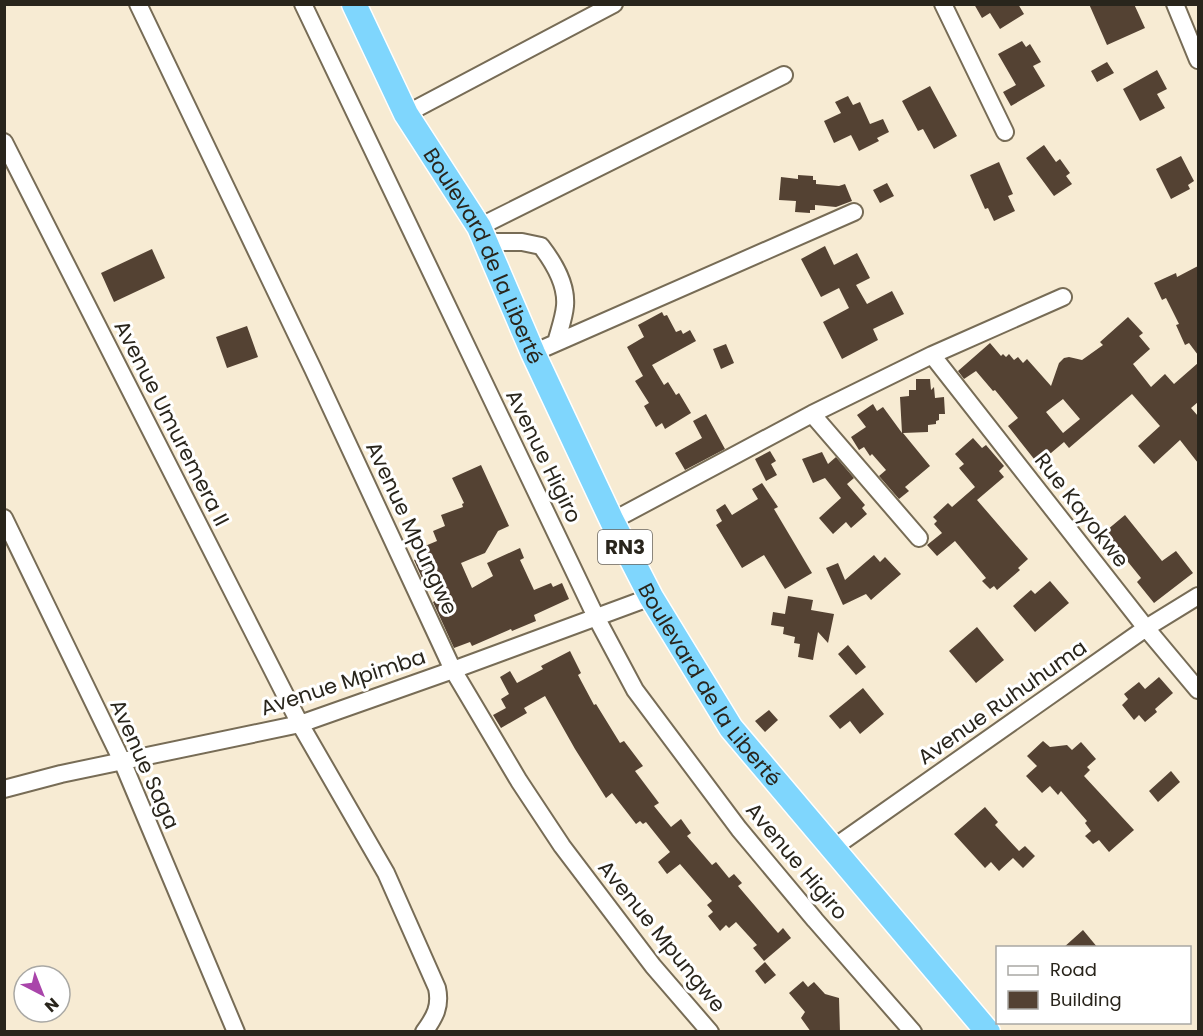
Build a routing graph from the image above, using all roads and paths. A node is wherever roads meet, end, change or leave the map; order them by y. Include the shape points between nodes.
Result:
1 (138, 4) edge
2 (303, 4) edge
3 (354, 4) edge
4 (614, 4) edge
5 (943, 4) edge
6 (1175, 4) edge
7 (1198, 60) edge
8 (784, 75) dead end
9 (406, 114) junction
10 (1005, 132) dead end
11 (4, 142) edge
12 (854, 213) dead end
13 (483, 235) junction
14 (1063, 297) dead end
15 (556, 343) junction
16 (533, 353) junction
17 (932, 355) junction
18 (812, 414) junction
19 (4, 518) edge
20 (612, 521) junction
21 (919, 538) dead end
22 (1198, 596) edge
23 (651, 597) junction
24 (596, 617) junction
25 (1146, 628) junction
26 (453, 670) junction
27 (1198, 690) edge
28 (300, 724) junction
29 (122, 761) junction
30 (4, 789) edge
31 (833, 848) junction
32 (236, 1032) edge
33 (424, 1032) edge
34 (710, 1032) edge
35 (913, 1032) edge
36 (988, 1032) edge

1 - 26 street, Avenue Mpungwe
2 - 24 street, Avenue Higiro
3 - 9 highway, Boulevard de la Liberté / RN3
4 - 9 street
5 - 10 street
6 - 7 street
8 - 13 street
9 - 13 highway, Boulevard de la Liberté / RN3
11 - 28 street, Avenue Umuremera II
12 - 15 street
13 - 15 street via 541,246 551,258 562,282 565,306
13 - 16 highway, Boulevard de la Liberté / RN3
14 - 17 street
15 - 16 street
16 - 20 highway, Boulevard de la Liberté / RN3
17 - 18 street
17 - 25 street, Rue Kayokwe
18 - 20 street
18 - 21 street
19 - 29 street, Avenue Saga
20 - 23 highway, Boulevard de la Liberté / RN3
22 - 25 street, Avenue Ruhuhuma
23 - 24 street, Avenue Mpimba
23 - 31 highway, Boulevard de la Liberté / RN3 via 731,728
24 - 26 street, Avenue Mpimba
24 - 35 street, Avenue Higiro via 635,690 711,792
25 - 27 street, Rue Kayokwe
25 - 31 street, Avenue Ruhuhuma
26 - 28 street, Avenue Mpimba
26 - 34 street, Avenue Mpungwe via 562,846 653,966
28 - 29 street, Avenue Mpimba
28 - 33 street, Avenue Umuremera II via 386,873 436,988 440,1001
29 - 30 street, Avenue Mpimba
29 - 32 street, Avenue Saga
31 - 36 highway, Boulevard de la Liberté / RN3

